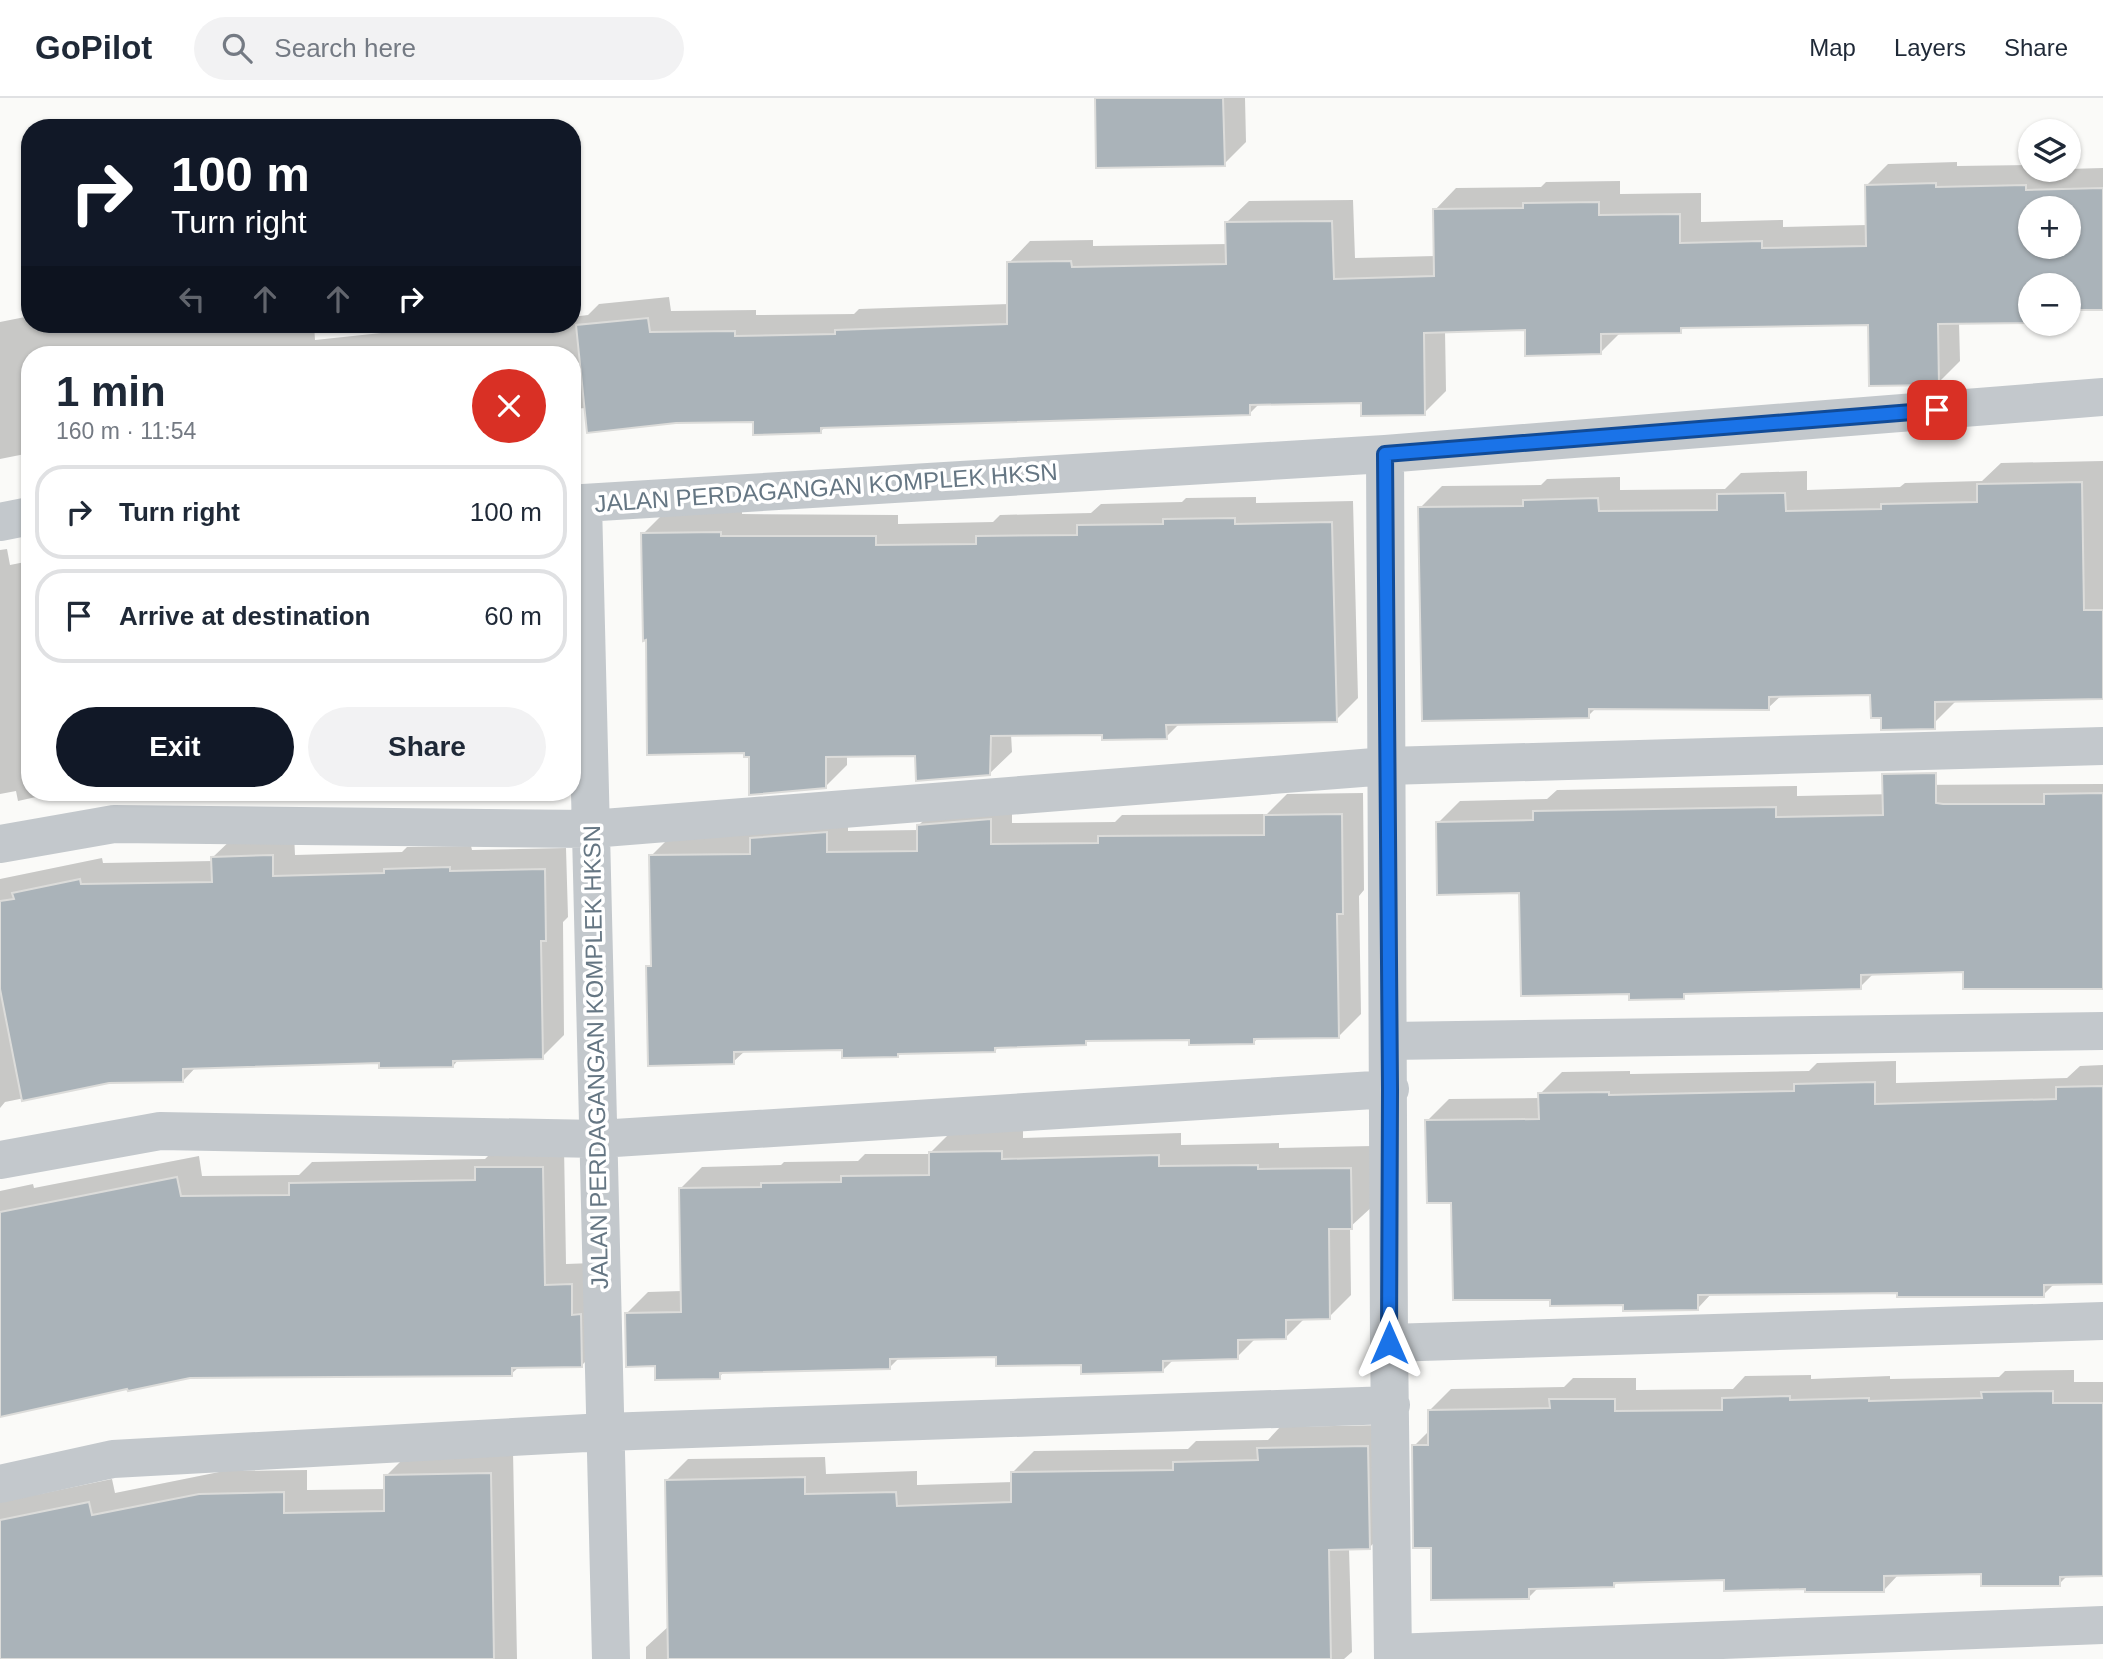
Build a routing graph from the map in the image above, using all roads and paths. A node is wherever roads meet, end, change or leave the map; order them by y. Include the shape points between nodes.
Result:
1 (2103, 397) edge
2 (1385, 454) junction
3 (581, 503) edge
4 (21, 518) edge
5 (0, 522) edge
6 (581, 578) edge
7 (2103, 746) edge
8 (1387, 766) junction
9 (591, 829) junction
10 (0, 844) edge
11 (2103, 1031) edge
12 (1389, 1041) junction
13 (1390, 1089) junction
14 (598, 1139) junction
15 (0, 1160) edge
16 (2103, 1321) edge
17 (1389, 1343) junction
18 (1391, 1405) junction
19 (605, 1432) junction
20 (0, 1484) edge
21 (2103, 1625) edge
22 (1393, 1656) edge
23 (611, 1659) edge

1 - 2 street, JALAN PERDAGANGAN KOMPLEK HKSN
2 - 3 street, JALAN PERDAGANGAN KOMPLEK HKSN
2 - 8 street
4 - 5 street
6 - 9 street, JALAN PERDAGANGAN KOMPLEK HKSN
7 - 8 street
8 - 9 street
8 - 12 street
9 - 10 street via 114,824
9 - 14 street, JALAN PERDAGANGAN KOMPLEK HKSN
11 - 12 street
12 - 13 street
13 - 14 street
13 - 17 street
14 - 15 street via 160,1131
14 - 19 street, JALAN PERDAGANGAN KOMPLEK HKSN
16 - 17 street
17 - 18 street
18 - 19 street
18 - 22 street
19 - 20 street via 114,1459
19 - 23 street, JALAN PERDAGANGAN KOMPLEK HKSN
21 - 22 street

